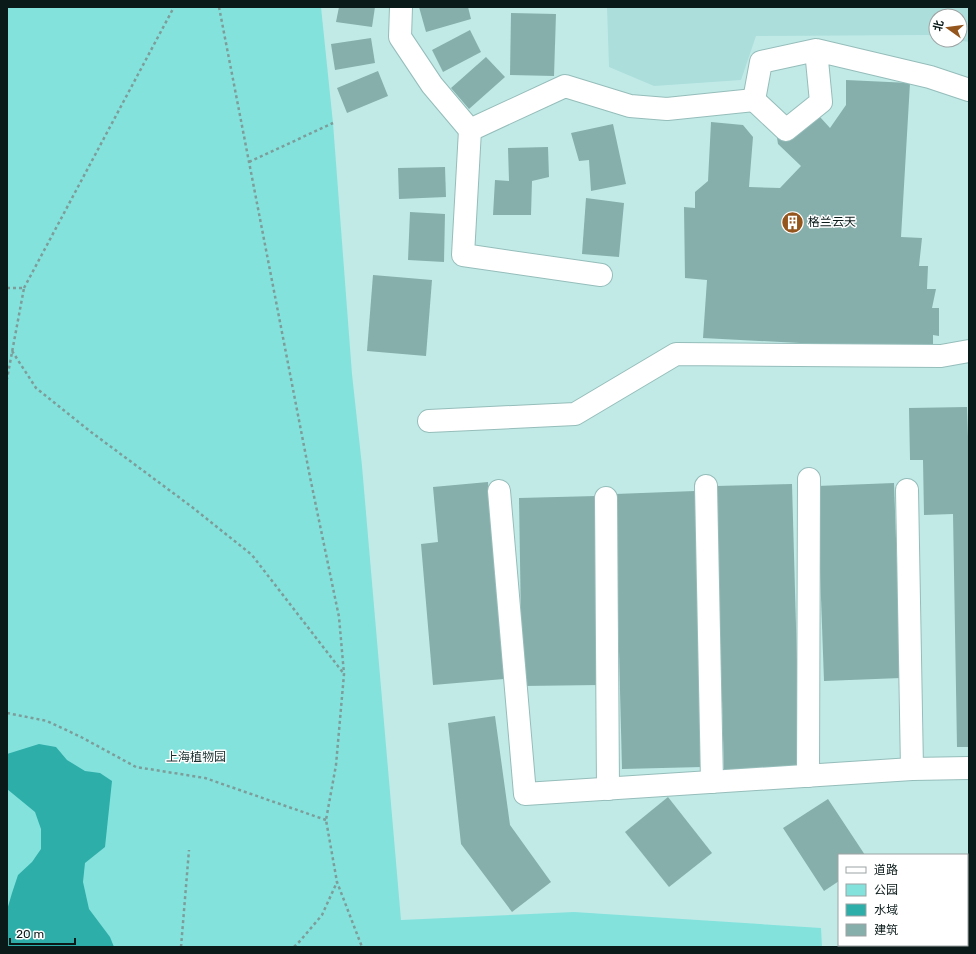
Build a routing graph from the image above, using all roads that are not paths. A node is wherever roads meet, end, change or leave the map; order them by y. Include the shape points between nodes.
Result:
1 (401, 7) edge
2 (816, 50) junction
3 (969, 90) edge
4 (754, 100) junction
5 (470, 130) junction
6 (601, 275) dead end
7 (969, 351) edge
8 (429, 420) dead end
9 (809, 479) dead end
10 (706, 486) dead end
11 (907, 490) dead end
12 (499, 491) dead end
13 (606, 498) dead end
14 (969, 768) edge
15 (912, 769) junction
16 (808, 776) junction
17 (712, 782) junction
18 (608, 789) junction

1 - 5 street via 400,37 432,85
2 - 3 street via 930,77
2 - 4 street via 760,62
2 - 4 street via 821,102 786,130
4 - 5 street via 667,109 630,106 565,86
5 - 6 street via 463,255
7 - 8 street via 941,356 676,354 575,414
9 - 16 street
10 - 17 street
11 - 15 street
12 - 18 street via 525,794
13 - 18 street
14 - 15 street
15 - 16 street
16 - 17 street
17 - 18 street

